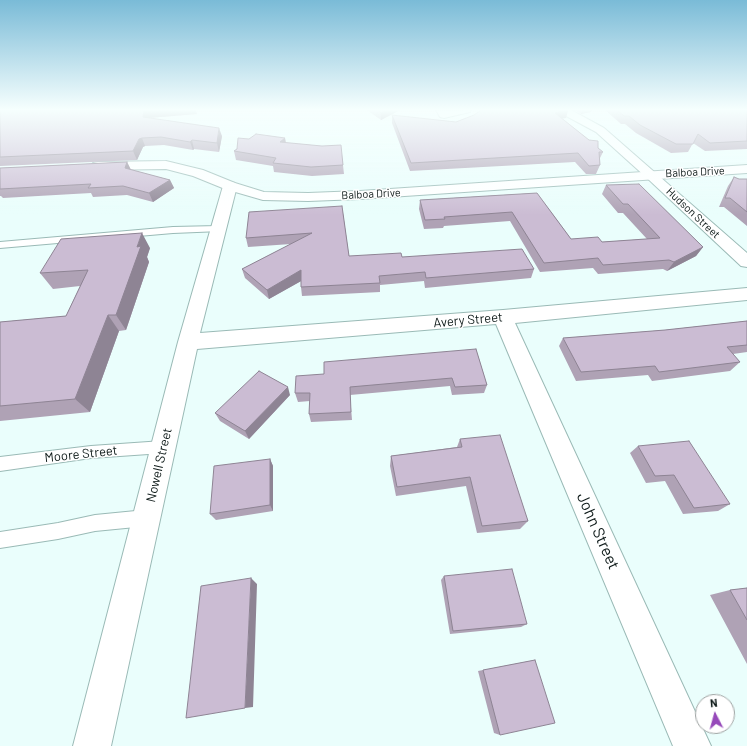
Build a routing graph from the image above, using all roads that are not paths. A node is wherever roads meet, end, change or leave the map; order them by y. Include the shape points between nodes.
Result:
1 (617, 145) edge
2 (83, 167) edge
3 (747, 169) edge
4 (652, 175) junction
5 (230, 186) junction
6 (218, 229) junction
7 (0, 245) edge
8 (747, 262) edge
9 (747, 294) edge
10 (503, 317) junction
11 (188, 342) junction
12 (163, 447) junction
13 (0, 464) edge
14 (146, 518) junction
15 (0, 540) edge
16 (92, 746) edge
17 (692, 746) edge

1 - 4 street, Hudson Street
2 - 5 street, Balboa Drive via 166,166 198,173
3 - 4 street, Balboa Drive
4 - 5 street, Balboa Drive via 308,197 263,196
4 - 8 street, Hudson Street
5 - 6 street, Nowell Street
6 - 7 lane via 173,230
6 - 11 street, Nowell Street
9 - 10 street, Avery Street
10 - 11 street, Avery Street
10 - 17 street, John Street
11 - 12 street, Nowell Street
12 - 13 lane, Moore Street via 91,452
12 - 14 street, Nowell Street
14 - 15 lane via 95,523
14 - 16 street, Nowell Street

